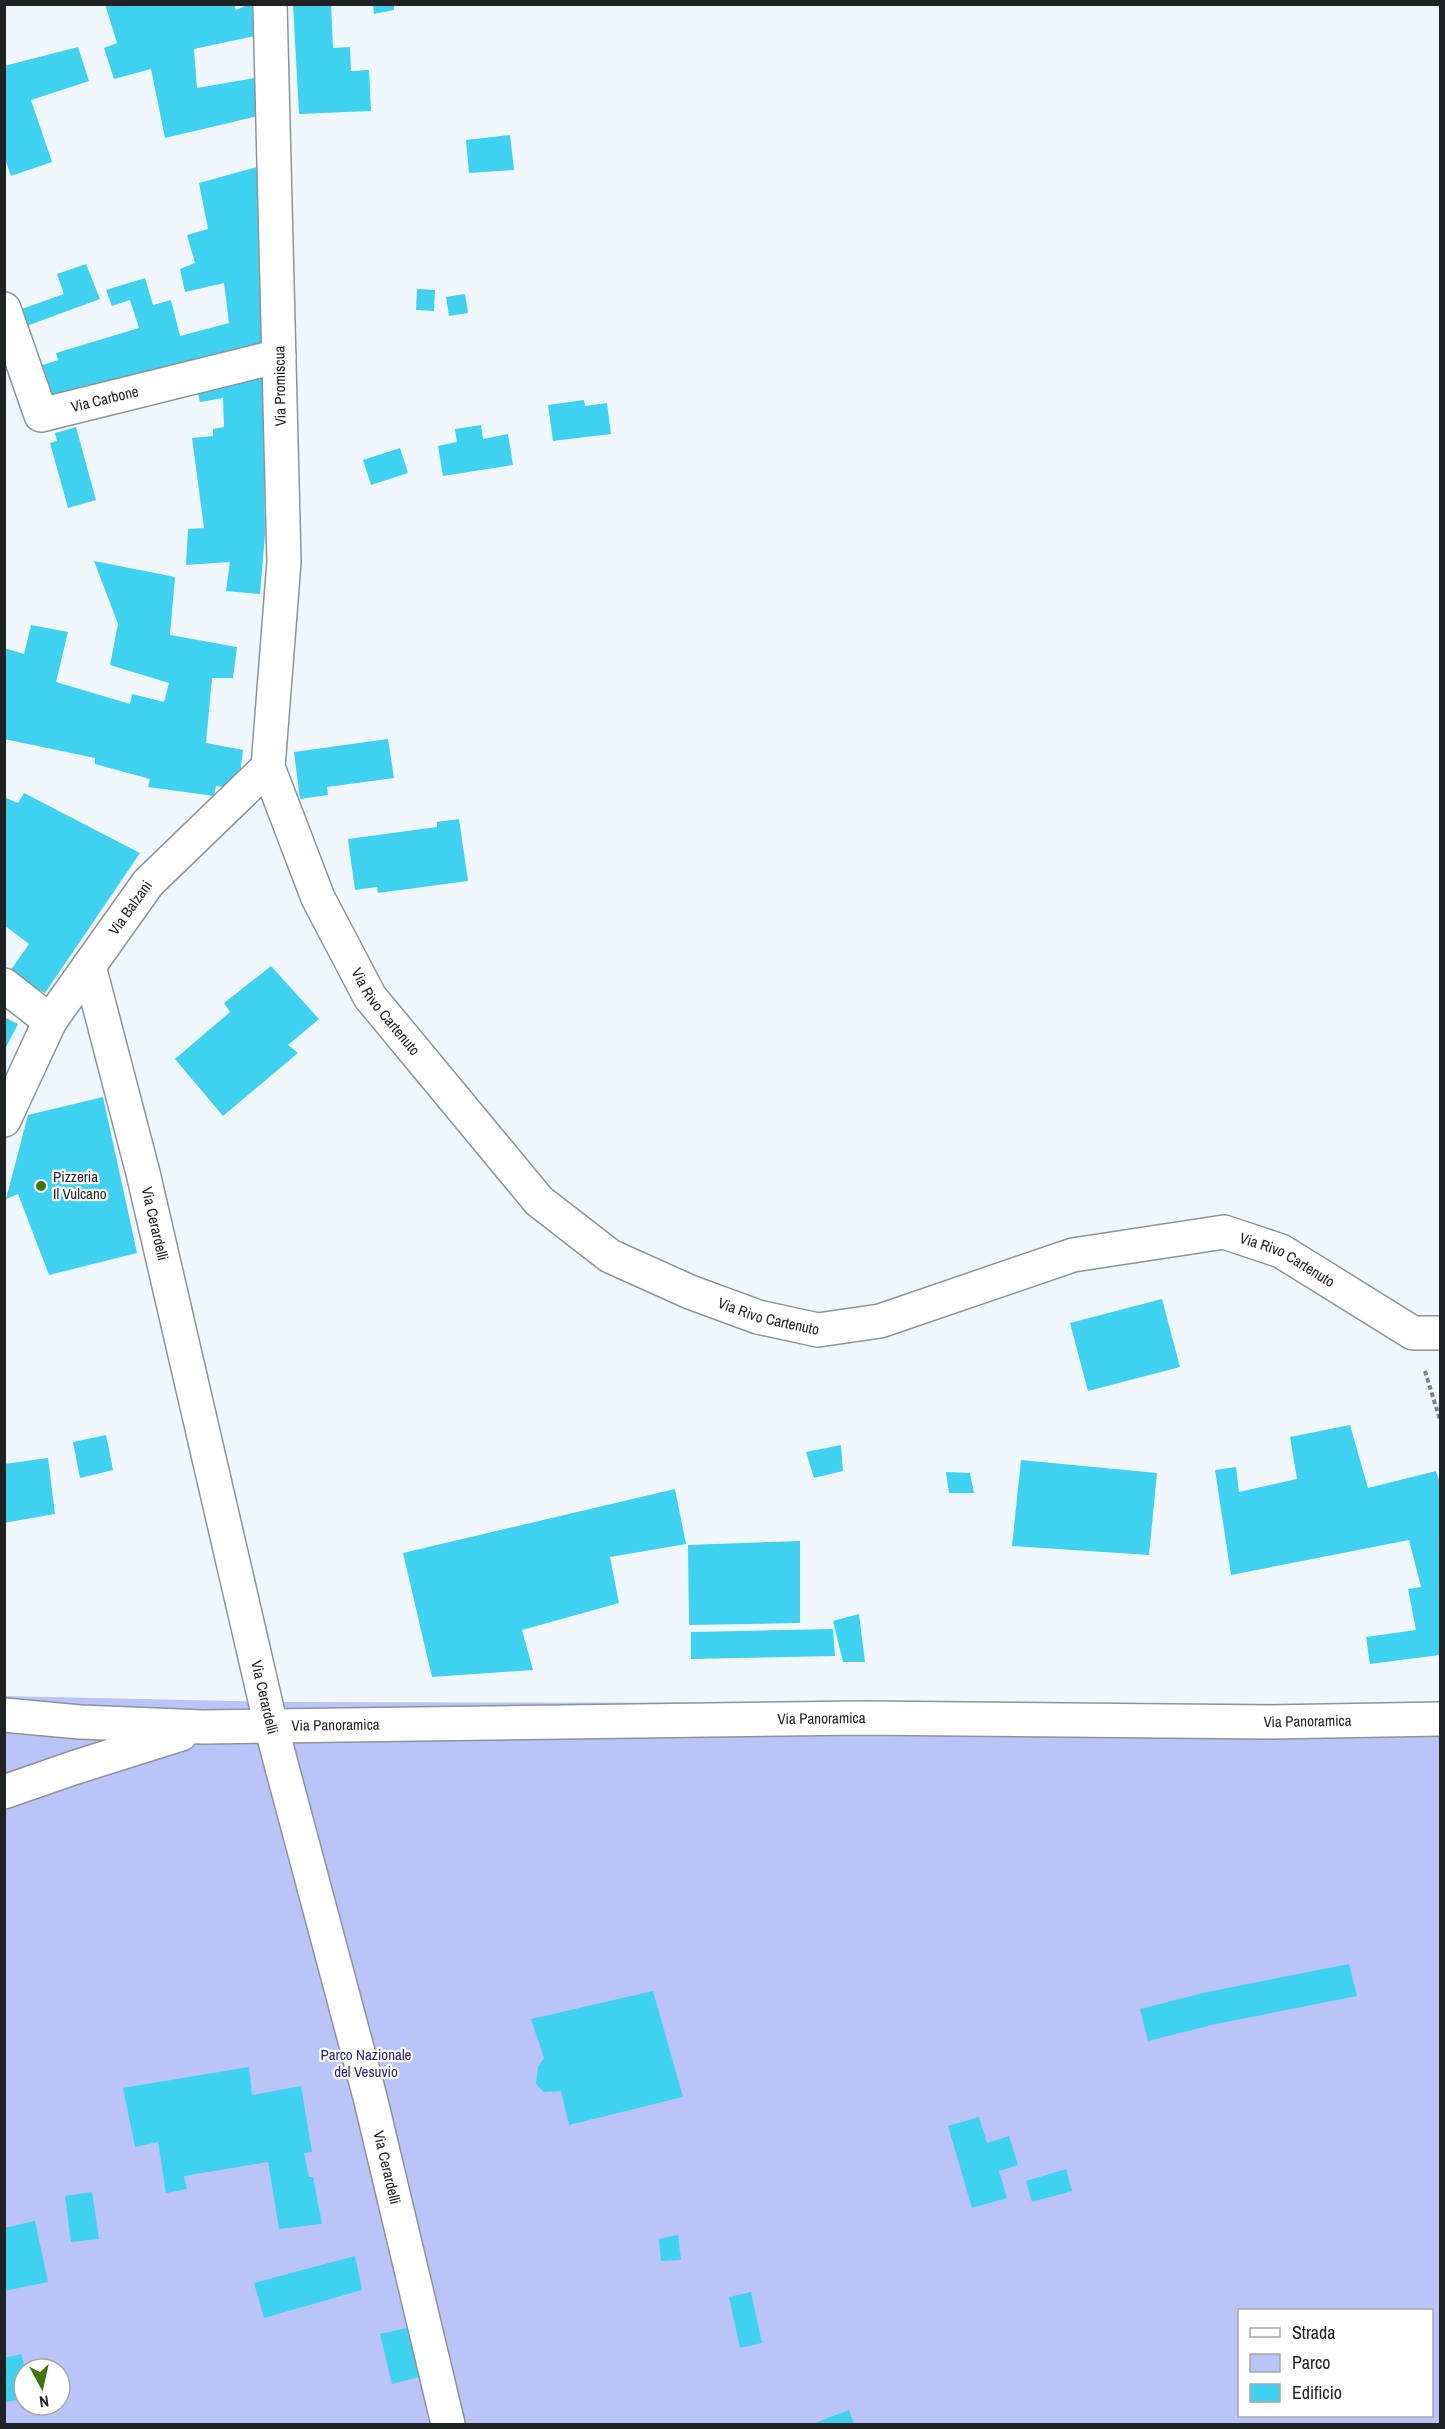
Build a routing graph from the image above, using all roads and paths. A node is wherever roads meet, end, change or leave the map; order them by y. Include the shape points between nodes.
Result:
1 (270, 4) edge
2 (4, 309) edge
3 (279, 356) junction
4 (268, 768) junction
5 (89, 966) junction
6 (4, 985) edge
7 (50, 1021) junction
8 (4, 1120) edge
9 (1427, 1333) edge
10 (1440, 1420) edge
11 (4, 1715) edge
12 (1440, 1719) edge
13 (271, 1726) junction
14 (203, 1727) junction
15 (4, 1792) edge
16 (448, 2424) edge

1 - 3 street, Via Promiscua
2 - 3 street, Via Carbone via 41,415
3 - 4 street, Via Promiscua via 284,562
4 - 5 street, Via Balzani via 148,883
4 - 9 street, Via Rivo Cartenuto via 318,898 370,998 539,1201 610,1256 758,1317 818,1330 880,1321 1073,1255 1224,1232 1281,1251
5 - 7 street, Via Balzani
5 - 13 street, Via Cerardelli via 143,1173
6 - 7 street
7 - 8 street, Via Balzani
9 - 10 path
11 - 14 street, Via Panoramica
12 - 13 street, Via Panoramica via 1270,1722 862,1718
13 - 14 street, Via Panoramica
13 - 16 street, Via Cerardelli via 370,2097
14 - 15 street, Via Panoramica

